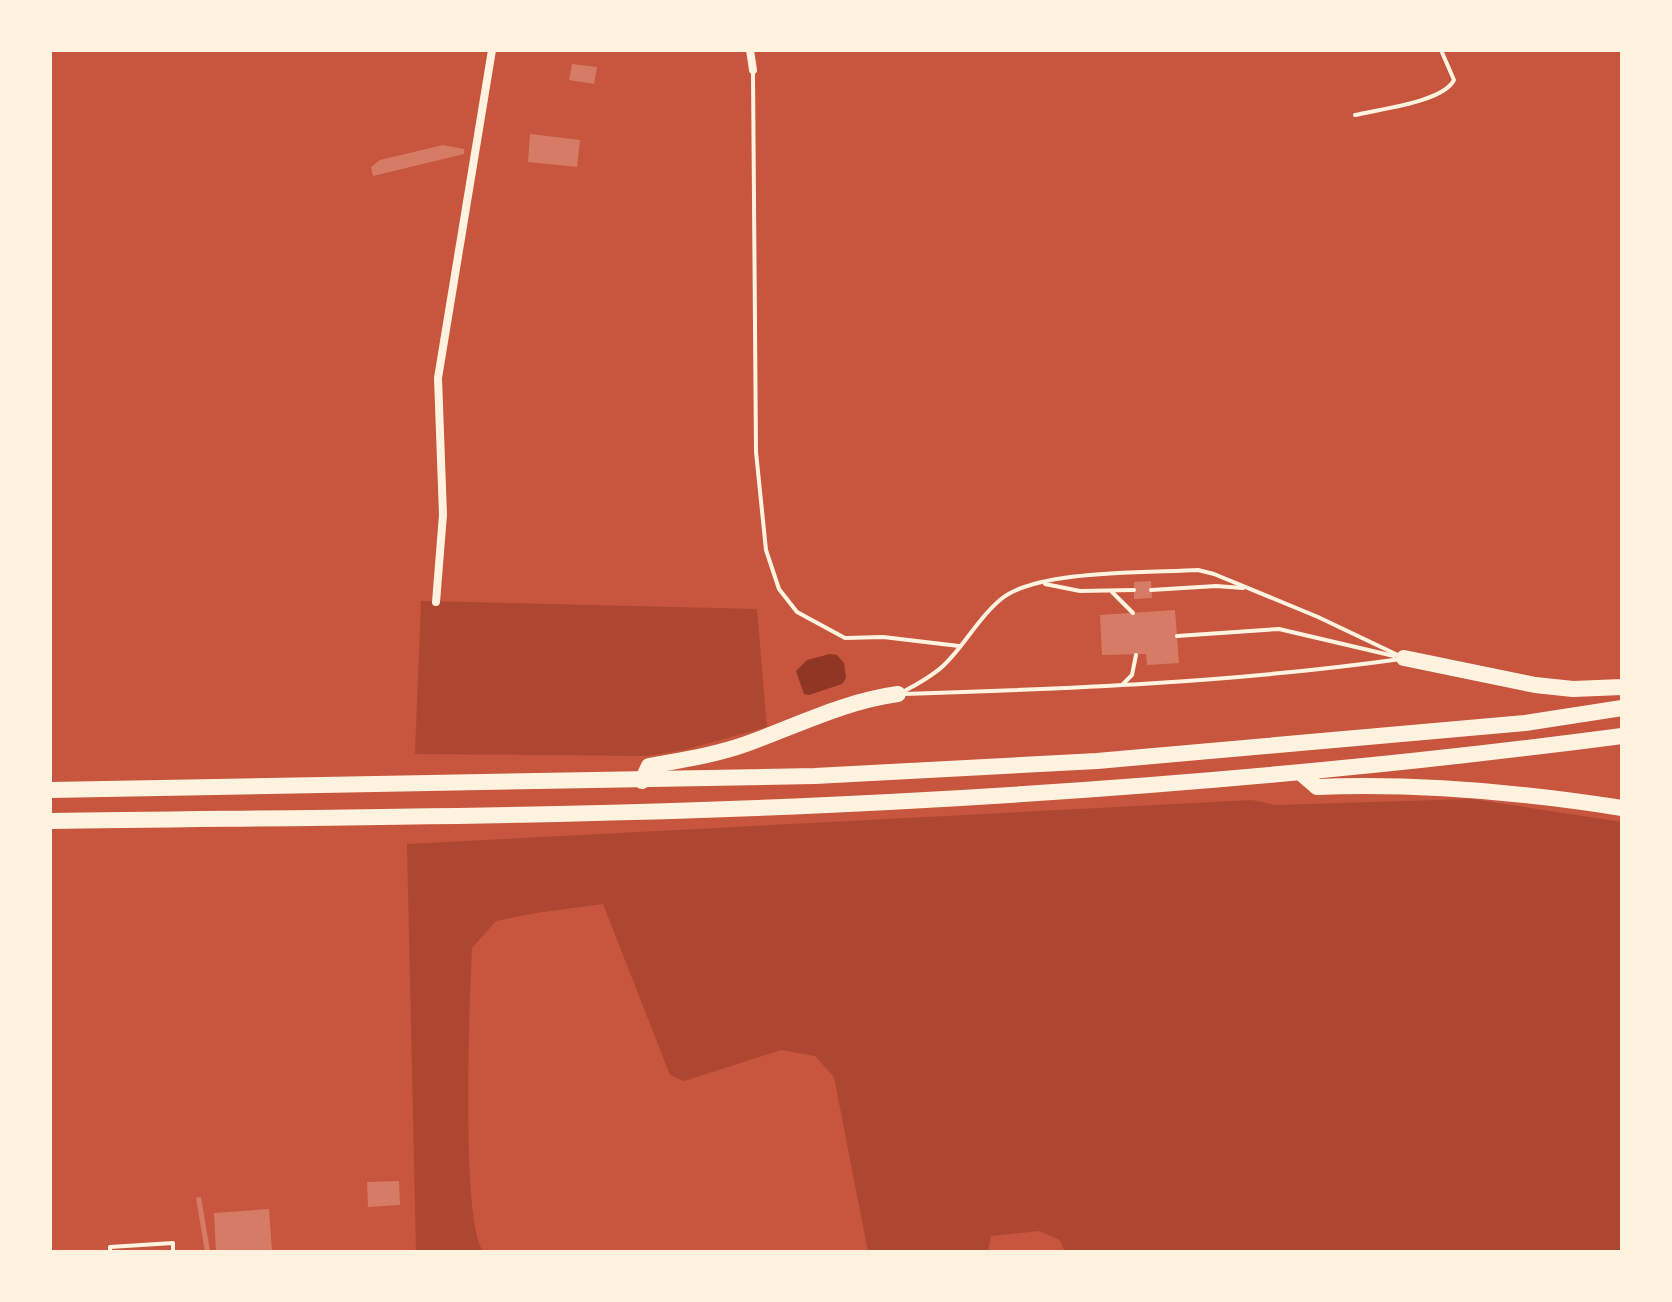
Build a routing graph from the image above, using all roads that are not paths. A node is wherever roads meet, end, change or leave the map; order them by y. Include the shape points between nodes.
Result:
1 (492, 50) edge
2 (750, 50) edge
3 (1441, 50) edge
4 (753, 70) joint
5 (1355, 115) dead end
6 (1040, 583) junction
7 (1249, 588) junction
8 (1134, 590) dead end
9 (1151, 590) dead end
10 (1112, 592) junction
11 (436, 602) dead end
12 (1133, 613) dead end
13 (1177, 636) dead end
14 (959, 646) junction
15 (1136, 655) dead end
16 (1404, 658) junction
17 (1122, 686) junction
18 (1622, 687) edge
19 (898, 694) junction
20 (1622, 708) edge
21 (1622, 736) edge
22 (1302, 774) junction
23 (642, 781) junction
24 (50, 790) edge
25 (1622, 808) edge
26 (50, 821) edge
27 (110, 1252) edge
28 (173, 1252) edge

1 - 11 street via 438,378 443,515
2 - 4 street
3 - 5 lane via 1454,80 1450,89
4 - 14 lane via 756,452 766,550 779,589 797,612 845,638
6 - 7 lane via 1198,570
6 - 10 lane
6 - 14 lane via 1001,598
7 - 9 lane
7 - 16 lane
8 - 10 lane
10 - 12 lane
13 - 16 lane via 1279,629
14 - 19 lane via 944,665
15 - 17 lane via 1132,675
16 - 17 lane
16 - 18 highway via 1535,685
17 - 19 lane
19 - 23 highway via 859,701 742,745 649,766
20 - 23 highway via 1525,723 1097,761
21 - 22 highway
22 - 25 highway via 1317,787 1380,784 1532,793
22 - 26 highway via 888,802 538,814
23 - 24 highway
27 - 28 lane via 110,1247 173,1243

